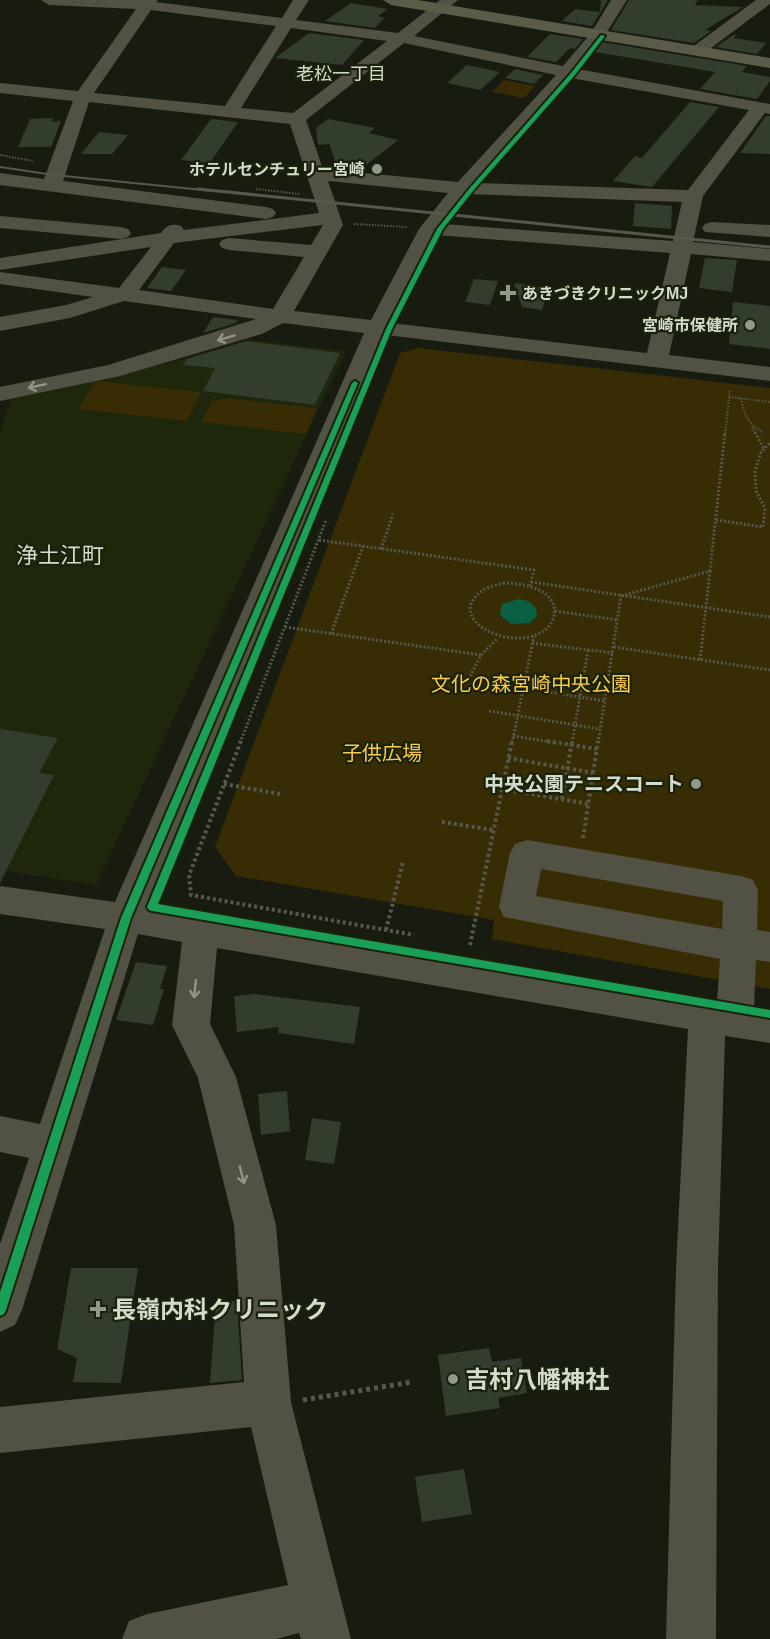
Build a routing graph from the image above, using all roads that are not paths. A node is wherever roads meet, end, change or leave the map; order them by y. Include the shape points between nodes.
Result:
1 (49, 0) edge
2 (301, 0) edge
3 (391, 0) edge
4 (619, 0) edge
5 (766, 0) edge
6 (148, 3) edge
7 (442, 3) edge
8 (751, 13) junction
9 (770, 16) edge
10 (286, 23) junction
11 (600, 32) junction
12 (402, 38) junction
13 (701, 48) junction
14 (770, 57) edge
15 (770, 63) edge
16 (567, 72) junction
17 (0, 88) edge
18 (83, 96) junction
19 (766, 108) edge
20 (230, 112) junction
21 (297, 119) junction
22 (316, 174) junction
23 (0, 179) edge
24 (51, 187) junction
25 (461, 190) junction
26 (693, 196) junction
27 (193, 204) junction
28 (281, 215) dead end
29 (338, 221) junction
30 (0, 222) edge
31 (429, 229) junction
32 (770, 231) edge
33 (683, 237) junction
34 (168, 238) junction
35 (317, 252) junction
36 (770, 255) edge
37 (0, 264) edge
38 (0, 278) edge
39 (125, 294) junction
40 (280, 316) junction
41 (0, 324) edge
42 (378, 327) junction
43 (657, 360) junction
44 (770, 374) edge
45 (0, 394) edge
46 (0, 900) edge
47 (126, 918) junction
48 (201, 931) junction
49 (749, 946) edge
50 (721, 1019) junction
51 (770, 1027) edge
52 (0, 1134) edge
53 (54, 1145) junction
54 (0, 1310) edge
55 (290, 1401) junction
56 (0, 1430) edge
57 (321, 1621) edge
58 (147, 1639) edge
59 (691, 1639) edge

1 - 6 street
2 - 10 street
3 - 7 main road
4 - 11 street
5 - 8 street
6 - 10 street
6 - 18 street
7 - 11 main road
7 - 12 street
8 - 9 street
8 - 13 street
10 - 12 street
10 - 20 street
11 - 13 main road
11 - 16 street
12 - 16 street
12 - 21 street
13 - 14 main road
13 - 15 main road
16 - 19 street
16 - 25 street
17 - 18 street
18 - 20 street
18 - 24 street
19 - 26 street
20 - 21 street
21 - 22 street
22 - 25 street
22 - 29 street
23 - 24 street
24 - 27 street
25 - 26 street
25 - 31 street
26 - 33 street
27 - 28 street
27 - 34 street
29 - 34 street
29 - 35 street
30 - 34 street
31 - 33 street
31 - 42 street
32 - 33 street
33 - 36 street
33 - 43 street
34 - 35 street
34 - 37 street
34 - 39 street
35 - 40 street
38 - 39 street
39 - 40 street
39 - 41 street via 70,311
40 - 42 street
40 -> 45 street via 254,329 185,351
42 - 43 street
42 - 47 street
43 - 44 street
46 - 47 street
47 - 48 street
47 - 53 street
48 - 50 street
48 -> 55 street via 191,1025 217,1077 255,1225
49 - 49 street via 741,890 526,853 516,907
49 - 50 street
50 - 51 street
50 - 59 street via 697,1268
52 - 53 street
53 - 54 street
55 - 56 street
55 - 57 street
57 - 58 street via 260,1618

